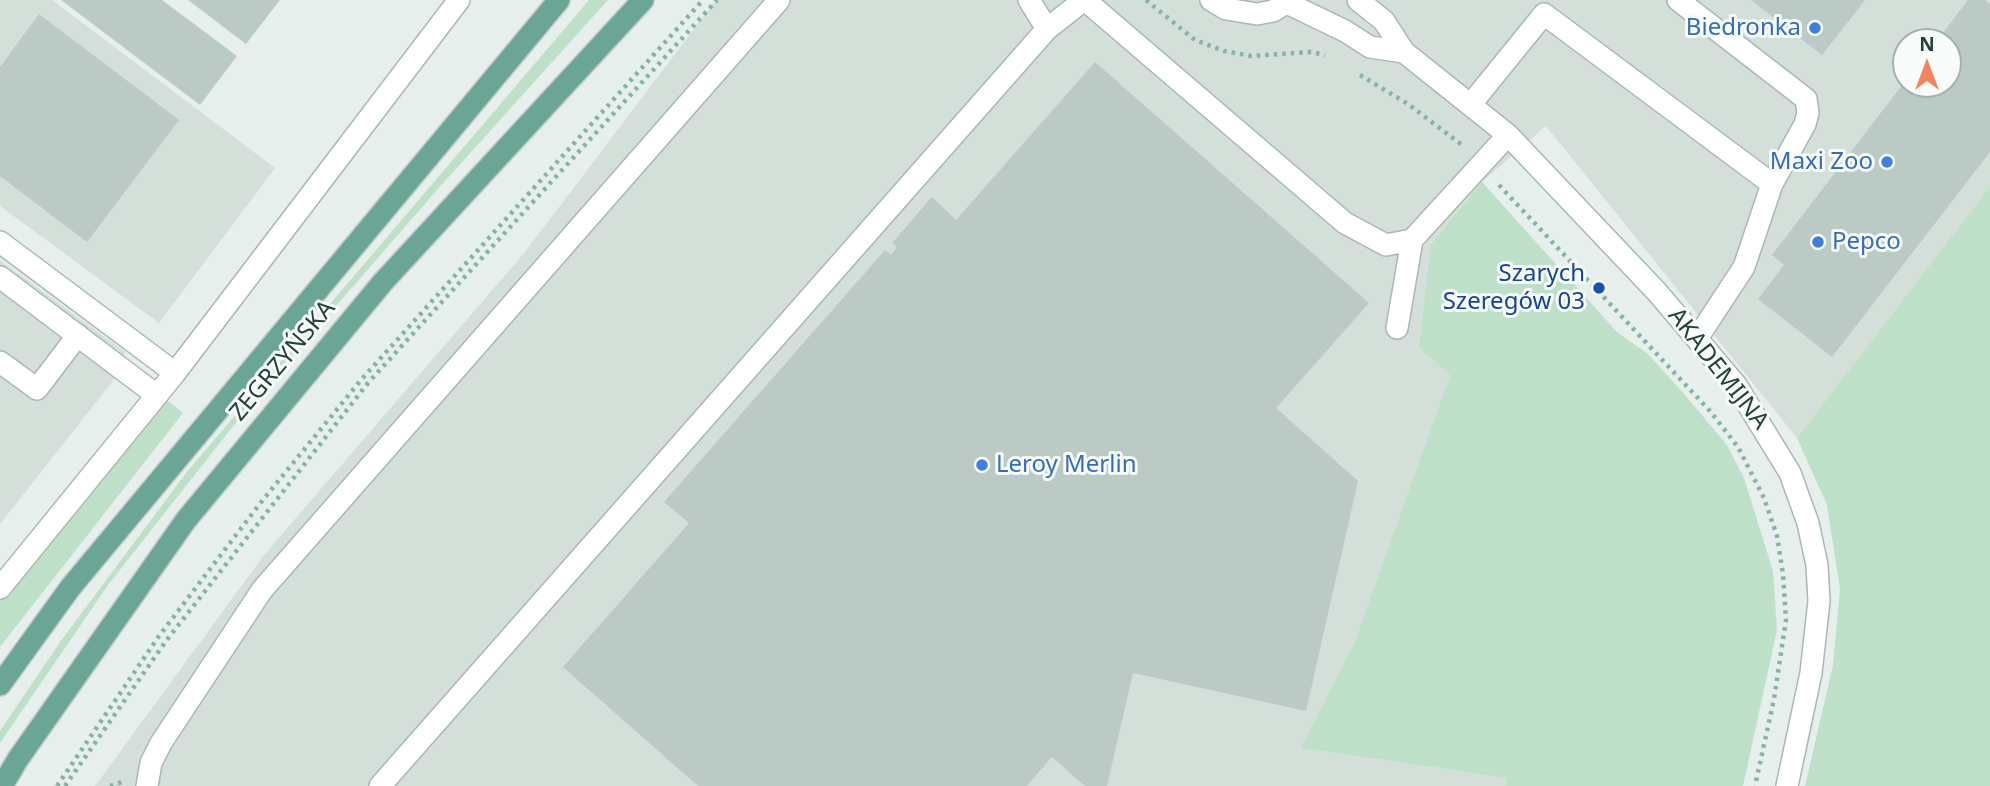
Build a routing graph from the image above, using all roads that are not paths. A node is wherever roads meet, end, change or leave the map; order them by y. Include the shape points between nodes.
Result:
1 (459, 0) edge
2 (559, 0) edge
3 (643, 0) edge
4 (779, 0) edge
5 (1029, 0) edge
6 (1085, 0) edge
7 (1211, 0) edge
8 (1359, 0) edge
9 (1678, 0) edge
10 (1289, 2) edge
11 (1549, 7) edge
12 (1046, 29) junction
13 (1404, 52) junction
14 (1471, 104) junction
15 (1508, 135) junction
16 (1772, 184) junction
17 (1412, 240) junction
18 (0, 242) edge
19 (4, 289) edge
20 (1397, 328) dead end
21 (78, 335) junction
22 (1698, 337) junction
23 (0, 362) edge
24 (175, 373) junction
25 (155, 394) junction
26 (0, 588) edge
27 (0, 685) edge
28 (2, 786) edge
29 (147, 786) edge
30 (380, 786) edge
31 (1787, 786) edge

1 - 24 street
2 - 27 main road, ZEGRZYŃSKA via 71,588
3 - 28 main road, ZEGRZYŃSKA via 383,282 186,520
4 - 29 street via 262,590 161,743
5 - 12 street
6 - 12 street
6 - 17 street via 1345,223 1386,245
7 - 10 street via 1250,14
8 - 13 street, AKADEMIJNA via 1384,21
9 - 16 street via 1806,99 1805,124
10 - 13 street, AKADEMIJNA via 1370,47
11 - 14 street
11 - 16 street
12 - 30 street
13 - 14 street, AKADEMIJNA
14 - 15 street, AKADEMIJNA
15 - 17 street
15 - 22 street, AKADEMIJNA
16 - 22 street via 1744,267
17 - 20 street
18 - 24 street
19 - 21 street
21 - 23 street via 37,388
21 - 25 street
22 - 31 street, AKADEMIJNA via 1765,428 1795,484 1808,523 1819,620
24 - 25 street
25 - 26 street

